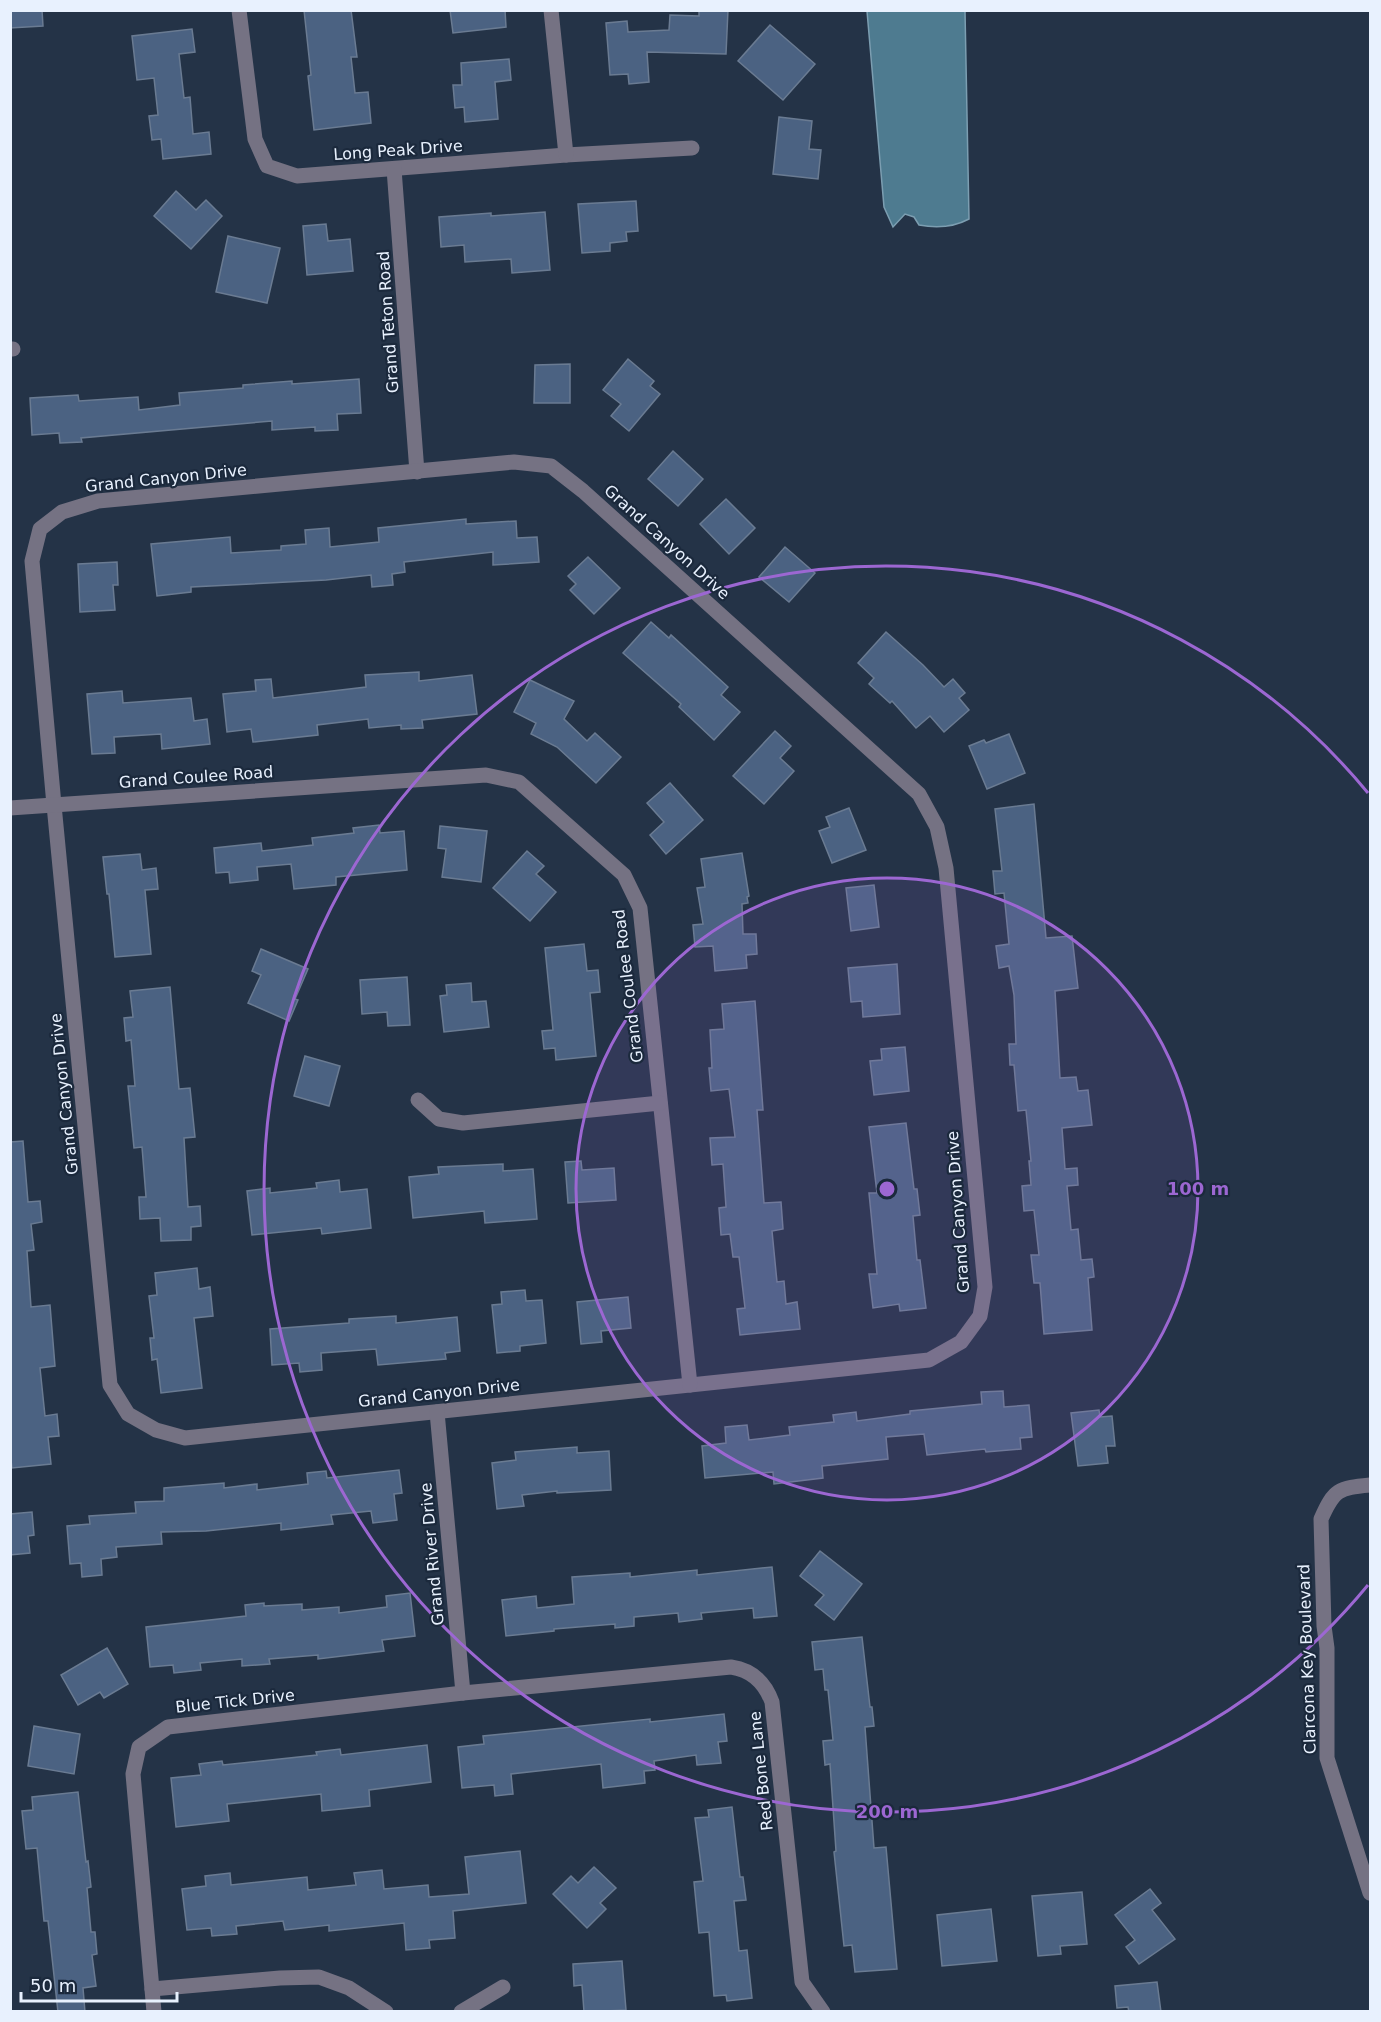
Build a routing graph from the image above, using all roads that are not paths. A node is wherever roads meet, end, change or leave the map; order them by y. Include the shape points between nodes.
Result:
1 (239, 10) edge
2 (551, 10) edge
3 (692, 148) dead end
4 (566, 155) junction
5 (394, 169) junction
6 (417, 472) junction
7 (54, 805) junction
8 (10, 808) edge
9 (418, 1100) dead end
10 (660, 1103) junction
11 (690, 1385) junction
12 (437, 1412) junction
13 (1371, 1485) edge
14 (463, 1693) junction
15 (1371, 1893) edge
16 (503, 1987) dead end
17 (152, 1989) junction
18 (154, 2012) edge
19 (386, 2012) edge
20 (461, 2012) edge
21 (823, 2012) edge

1 - 5 street, Long Peak Drive via 255,139 267,166 297,176
2 - 4 street
3 - 4 street, Long Peak Drive
4 - 5 street, Long Peak Drive
5 - 6 street, Grand Teton Road
6 - 7 street, Grand Canyon Drive via 98,501 62,512 40,529 32,561
6 - 11 street, Grand Canyon Drive via 514,462 552,466 919,794 937,827 946,868 985,1287 980,1316 961,1342 929,1360
7 - 8 street, Grand Coulee Road
7 - 10 street, Grand Coulee Road via 486,775 519,782 624,875 640,908
7 - 12 street, Grand Canyon Drive via 110,1384 128,1414 156,1430 185,1438
9 - 10 street via 439,1119 463,1123
10 - 11 street, Grand Coulee Road
11 - 12 street, Grand Canyon Drive
12 - 14 street, Grand River Drive
13 - 15 street, Clarcona Key Boulevard via 1336,1493 1321,1519 1327,1758
14 - 17 street, Blue Tick Drive via 168,1726 139,1748 133,1774
14 - 21 street, Red Bone Lane via 731,1667 756,1677 772,1702 802,1982
16 - 20 street
17 - 18 street, Blue Tick Drive
17 - 19 street via 319,1977 349,1988

